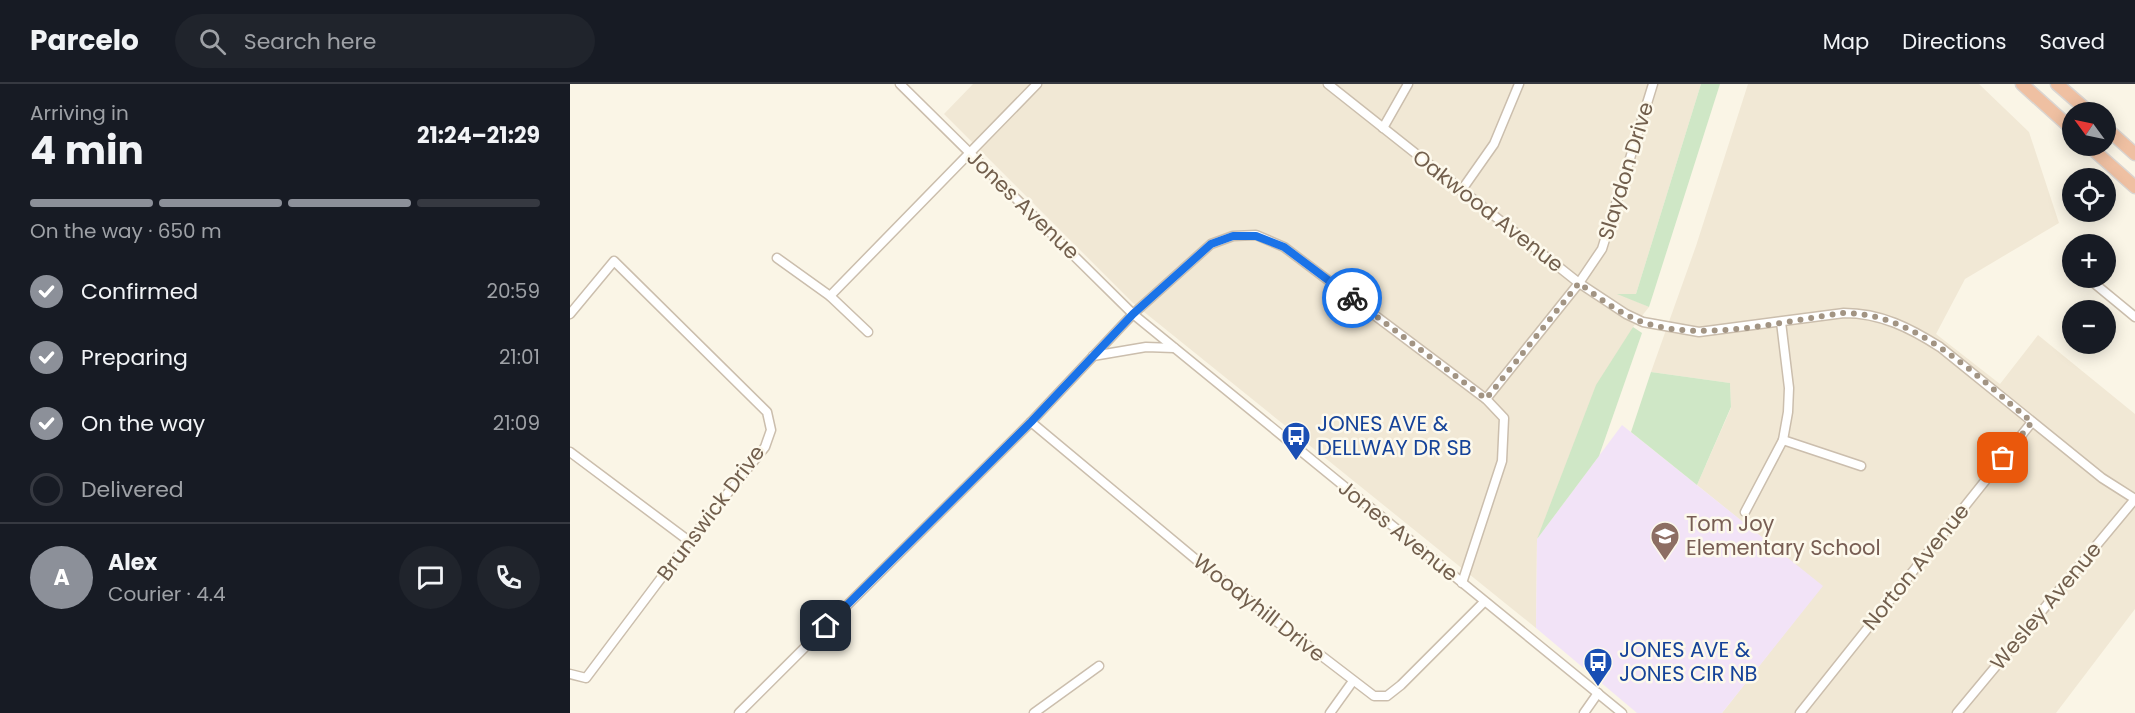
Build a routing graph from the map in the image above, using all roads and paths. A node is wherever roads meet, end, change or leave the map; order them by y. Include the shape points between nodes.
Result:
1 (900, 84) edge
2 (1037, 84) edge
3 (1328, 84) edge
4 (1408, 84) edge
5 (1520, 84) edge
6 (1653, 84) edge
7 (2022, 84) edge
8 (2057, 84) edge
9 (2078, 102) edge
10 (2062, 120) edge
11 (1383, 128) junction
12 (2116, 137) edge
13 (969, 153) junction
14 (2135, 154) edge
15 (2100, 156) edge
16 (2135, 187) edge
17 (1461, 191) junction
18 (777, 258) dead end
19 (1579, 283) junction
20 (2100, 288) edge
21 (830, 296) junction
22 (570, 314) edge
23 (1133, 314) junction
24 (2135, 317) edge
25 (1781, 322) junction
26 (868, 332) dead end
27 (1174, 348) junction
28 (1093, 356) junction
29 (1486, 399) junction
30 (1031, 422) junction
31 (2032, 422) junction
32 (1783, 440) junction
33 (570, 453) edge
34 (1861, 466) dead end
35 (2135, 499) edge
36 (1744, 512) dead end
37 (689, 542) junction
38 (1462, 583) junction
39 (1484, 602) junction
40 (1099, 666) dead end
41 (570, 674) edge
42 (1353, 681) junction
43 (1598, 693) junction
44 (739, 713) edge
45 (1034, 713) edge
46 (1330, 713) edge
47 (1584, 713) edge
48 (1622, 713) edge
49 (1800, 713) edge
50 (1957, 713) edge

1 - 13 street, Jones Avenue
2 - 13 street
3 - 11 street, Oakwood Avenue
4 - 11 street
5 - 17 street via 1494,144
6 - 19 street, Slaydon Drive via 1602,249
7 - 10 highway
8 - 9 highway
11 - 17 street, Oakwood Avenue
12 - 14 highway
13 - 21 street
13 - 23 street, Jones Avenue
15 - 16 highway
17 - 19 street, Oakwood Avenue
18 - 21 street
19 - 25 street, Oakwood Avenue via 1626,314 1668,327 1699,332
19 - 29 street, Slaydon Drive
20 - 24 street
21 - 26 street
22 - 37 street, Brunswick Drive via 614,261 767,412 771,430 765,447
23 - 27 street, Jones Avenue
23 - 28 street
23 - 29 street via 1211,244 1233,236 1256,236 1284,247
25 - 31 street, Oakwood Avenue via 1844,313 1888,320 1940,347
25 - 32 street via 1789,388
27 - 28 street via 1146,347
27 - 38 street, Jones Avenue
28 - 30 street
29 - 38 street via 1504,418 1502,461
30 - 42 street, Woodyhill Drive via 1199,562
30 - 44 street
31 - 35 street, Oakwood Avenue
31 - 49 street, Norton Avenue
32 - 34 street
32 - 36 street
33 - 37 street
35 - 50 street, Wesley Avenue
37 - 41 street, Brunswick Drive via 586,678
38 - 39 street, Jones Avenue
39 - 42 street, Woodyhill Drive via 1387,696 1374,696
39 - 43 street, Jones Avenue
40 - 45 street
42 - 46 street
43 - 47 street
43 - 48 street, Jones Avenue

